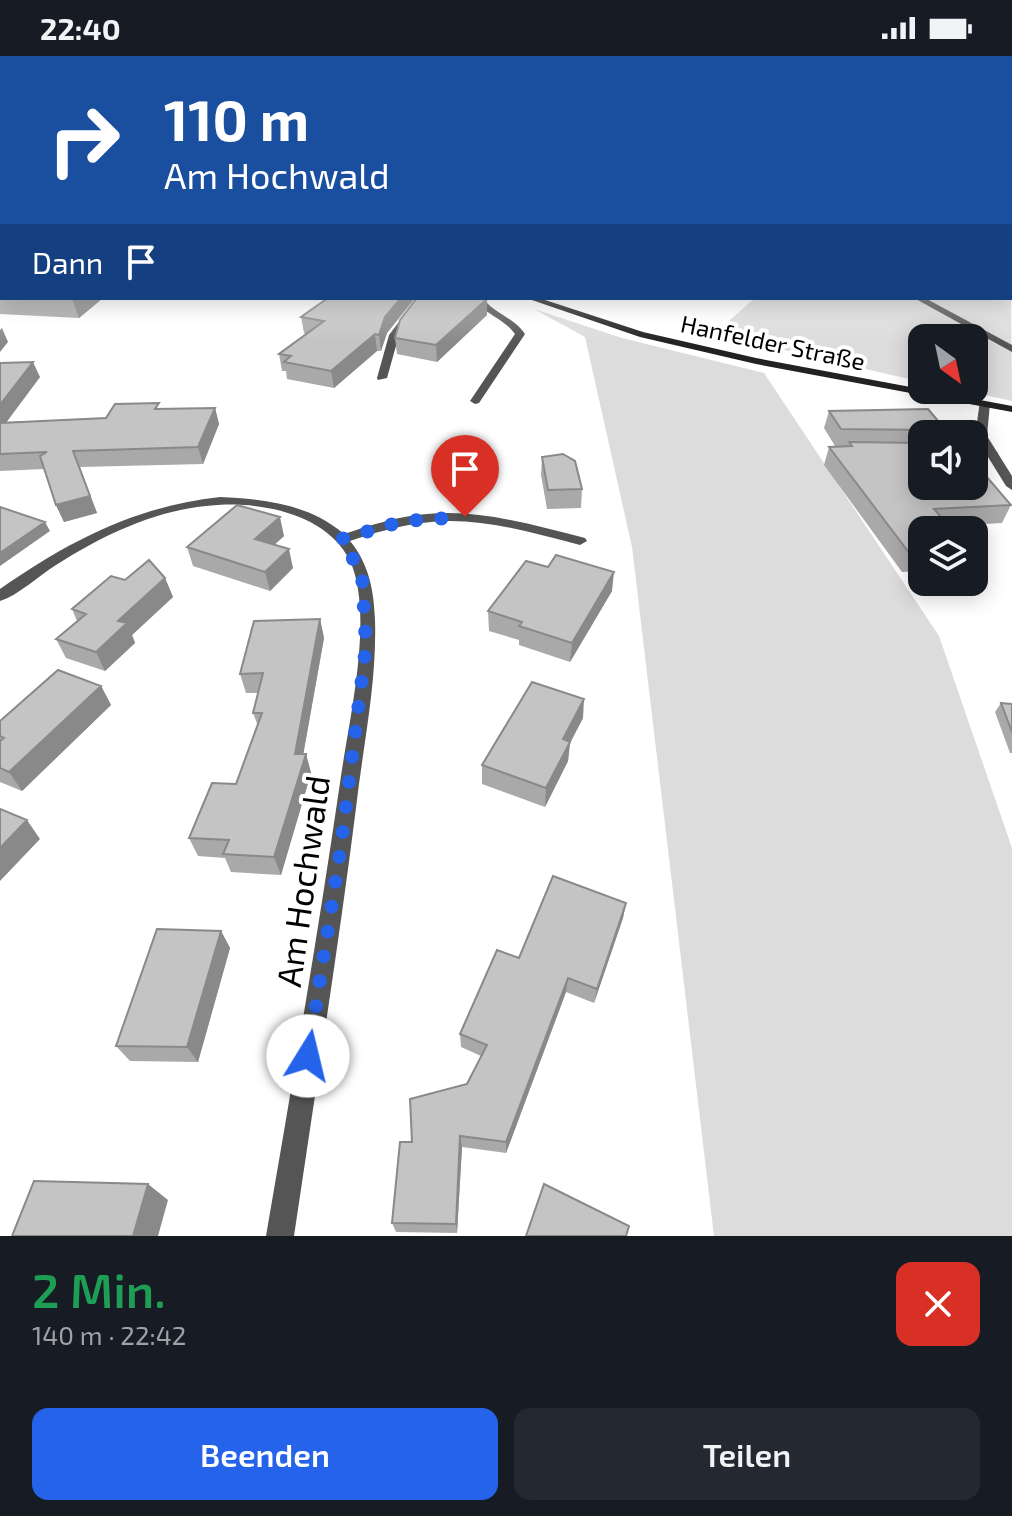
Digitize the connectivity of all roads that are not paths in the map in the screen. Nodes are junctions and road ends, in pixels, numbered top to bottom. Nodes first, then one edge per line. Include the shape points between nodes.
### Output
1 (420, 300) edge
2 (480, 300) edge
3 (536, 300) edge
4 (922, 300) edge
5 (1012, 349) edge
6 (382, 378) dead end
7 (908, 389) edge
8 (475, 401) dead end
9 (984, 404) edge
10 (988, 404) edge
11 (1012, 409) edge
12 (988, 453) edge
13 (992, 453) junction
14 (1012, 486) edge
15 (341, 539) junction
16 (580, 541) dead end
17 (0, 596) edge
18 (280, 1236) edge

1 - 6 street via 394,335
2 - 8 street via 485,308 514,321 520,334
3 - 7 street, Hanfelder Straße via 640,334
4 - 5 street
9 - 13 street via 981,436
10 - 11 street, Hanfelder Straße
12 - 13 street
13 - 14 street
15 - 16 street via 404,521 465,517
15 - 17 street, Am Hochwald via 318,519 281,506 206,500 158,510 97,533
15 - 18 street, Am Hochwald via 362,574 366,646 341,846

